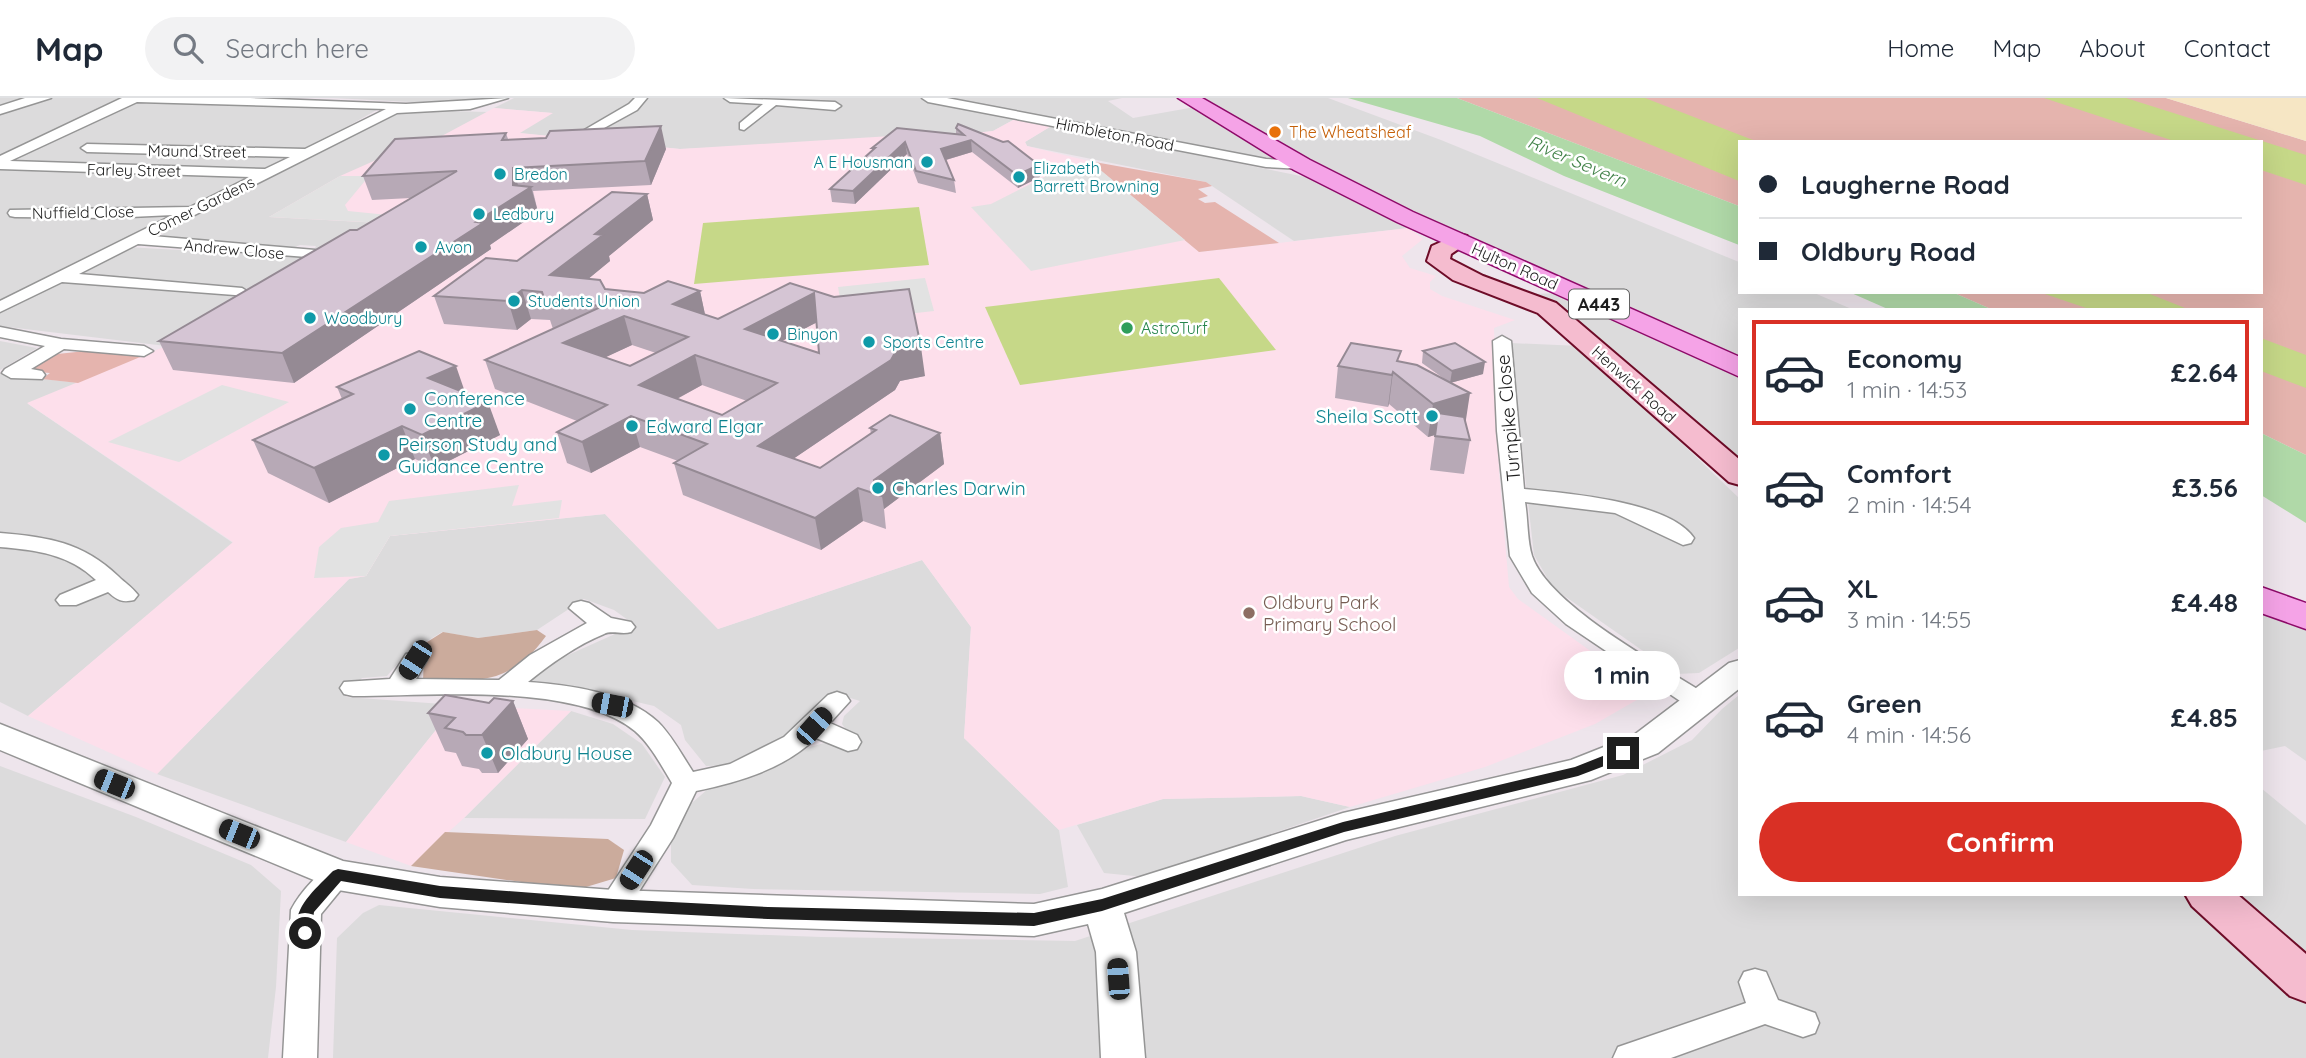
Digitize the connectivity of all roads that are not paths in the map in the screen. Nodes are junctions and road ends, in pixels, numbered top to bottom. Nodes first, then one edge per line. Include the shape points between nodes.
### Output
1 (43, 98) edge
2 (128, 98) edge
3 (136, 98) edge
4 (502, 98) edge
5 (641, 98) edge
6 (730, 98) edge
7 (928, 98) edge
8 (965, 98) edge
9 (1188, 98) edge
10 (228, 99) edge
11 (321, 100) edge
12 (945, 101) junction
13 (774, 102) junction
14 (835, 106) dead end
15 (404, 107) junction
16 (0, 110) edge
17 (744, 126) dead end
18 (580, 136) edge
19 (87, 148) dead end
20 (306, 153) junction
21 (0, 163) edge
22 (1302, 165) junction
23 (268, 173) junction
24 (193, 210) junction
25 (14, 213) dead end
26 (133, 239) junction
27 (1459, 241) junction
28 (304, 252) dead end
29 (60, 277) junction
30 (242, 293) edge
31 (0, 307) edge
32 (0, 332) edge
33 (1502, 341) dead end
34 (61, 344) junction
35 (144, 351) dead end
36 (1738, 367) edge
37 (36, 375) dead end
38 (1738, 474) edge
39 (1516, 495) junction
40 (1683, 538) dead end
41 (0, 540) edge
42 (68, 600) dead end
43 (2263, 600) edge
44 (581, 608) dead end
45 (2306, 617) edge
46 (415, 660) dead end
47 (1738, 672) edge
48 (353, 688) dead end
49 (397, 689) junction
50 (504, 690) junction
51 (837, 701) dead end
52 (1698, 701) junction
53 (814, 726) junction
54 (0, 736) edge
55 (848, 742) dead end
56 (686, 783) junction
57 (338, 875) junction
58 (2209, 896) edge
59 (613, 905) junction
60 (1102, 905) junction
61 (2306, 982) edge
62 (1803, 1023) dead end
63 (300, 1058) edge
64 (1123, 1058) edge
65 (1630, 1058) edge

1 - 16 street
2 - 3 street
3 - 10 street
3 - 21 street
4 - 15 street via 453,107
5 - 18 street
6 - 13 street
7 - 12 street, Himbleton Road
8 - 12 street
9 - 22 main road, A443
10 - 11 street
11 - 15 street
12 - 22 street, Himbleton Road via 1266,163
13 - 14 street
13 - 17 street
15 - 20 street, Comer Gardens
19 - 20 street, Maund Street
20 - 23 street, Comer Gardens
21 - 23 street, Farley Street
22 - 27 main road, Hylton Road / A443
23 - 24 street, Comer Gardens
24 - 25 street, Nuffield Close
24 - 26 street, Comer Gardens
26 - 28 street, Andrew Close
26 - 29 street, Comer Gardens
27 - 36 main road, Hylton Road / A443
27 - 38 main road, Henwick Road via 1440,251 1438,261 1461,276 1547,308
29 - 30 street
29 - 31 street, Comer Gardens
32 - 34 street
33 - 39 street, Turnpike Close
34 - 35 street
34 - 37 street via 11,373
39 - 40 street, Turnpike Close via 1606,503 1664,514
39 - 52 street, Turnpike Close via 1521,556 1540,588 1574,619
41 - 42 street via 27,542 86,559 118,589
43 - 45 main road
44 - 50 street via 613,626 552,652 523,670
46 - 49 street
47 - 52 street
48 - 49 street
49 - 50 street
50 - 56 street via 612,705 643,723
51 - 53 street
52 - 60 street via 1646,744 1578,771 1343,827
53 - 55 street
53 - 56 street via 793,744 736,773
54 - 57 street
56 - 59 street via 663,830
57 - 59 street via 440,892
57 - 63 street via 306,910
58 - 61 main road
59 - 60 street via 1034,920
60 - 64 street via 1116,952
62 - 65 street via 1760,996

